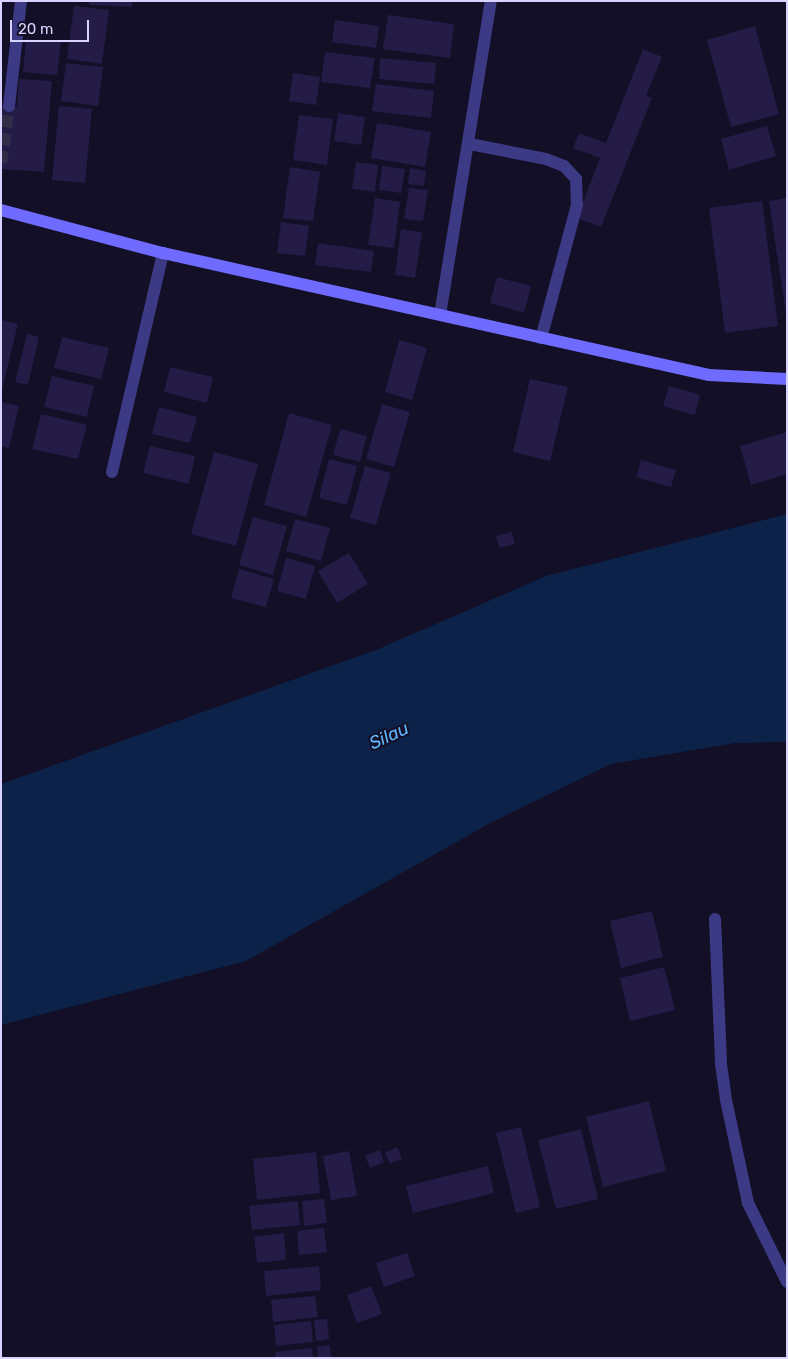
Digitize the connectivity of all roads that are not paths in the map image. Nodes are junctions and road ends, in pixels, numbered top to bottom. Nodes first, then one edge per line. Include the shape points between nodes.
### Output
1 (21, 1) edge
2 (491, 1) edge
3 (9, 106) tunnel mouth
4 (470, 144) junction
5 (1, 210) edge
6 (163, 253) junction
7 (440, 315) junction
8 (541, 338) junction
9 (787, 379) edge
10 (112, 472) dead end
11 (715, 919) dead end
12 (787, 1282) edge

1 - 3 street
2 - 4 street
4 - 7 street
4 - 8 street via 546,159 564,166 576,179 577,205
5 - 6 main road
6 - 7 main road
6 - 10 street
7 - 8 main road
8 - 9 main road via 709,375
11 - 12 street via 721,1064 726,1100 748,1202

